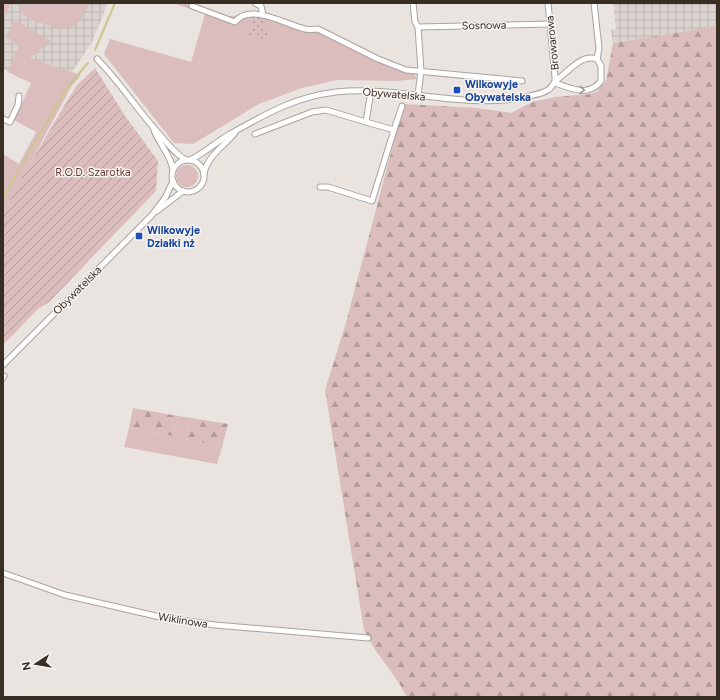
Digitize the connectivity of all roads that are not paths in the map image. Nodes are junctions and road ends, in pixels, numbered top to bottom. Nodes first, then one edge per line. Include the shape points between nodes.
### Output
1 (255, 3) edge
2 (413, 3) edge
3 (548, 3) edge
4 (594, 3) edge
5 (192, 6) dead end
6 (263, 15) junction
7 (550, 24) junction
8 (418, 27) junction
9 (97, 58) dead end
10 (596, 59) junction
11 (421, 71) junction
12 (522, 81) dead end
13 (555, 82) junction
14 (371, 91) junction
15 (418, 95) junction
16 (19, 96) dead end
17 (402, 106) dead end
18 (3, 119) edge
19 (366, 122) junction
20 (153, 129) junction
21 (394, 130) junction
22 (237, 131) junction
23 (255, 134) dead end
24 (188, 160) junction
25 (173, 170) junction
26 (204, 174) junction
27 (173, 181) junction
28 (320, 187) dead end
29 (183, 191) junction
30 (152, 215) junction
31 (3, 365) edge
32 (3, 573) edge
33 (368, 638) dead end

1 - 6 street via 261,6
2 - 8 street
3 - 7 street, Browarowa
4 - 10 street via 599,48
5 - 6 street via 235,22 244,15
6 - 11 street via 307,29 318,29 378,59 406,70
7 - 8 street, Sosnowa
7 - 13 street, Browarowa
8 - 11 street
9 - 20 street
10 - 13 street, Obywatelska via 589,58 579,62
13 -> 10 street via 580,91 593,88 602,79 601,66
11 - 12 street
11 - 15 street
13 - 15 street, Obywatelska via 551,88 540,93 499,100 476,101
14 - 15 street, Obywatelska
14 - 19 street
14 - 22 street, Obywatelska via 335,92 301,100 266,113
16 - 18 street via 10,122
17 - 21 street
19 - 21 street
19 - 23 street via 326,110 312,112
20 - 24 street via 174,152
20 - 25 street via 169,156
21 - 28 street via 372,201 328,187
22 - 24 street, Obywatelska
22 - 26 street, Obywatelska via 210,159
24 - 25 street via 180,162
24 - 26 street via 199,165
25 - 27 street
26 - 29 street via 198,188 194,191
27 - 29 street
27 - 30 street, Obywatelska via 165,198
29 - 30 street, Obywatelska
30 - 31 street, Obywatelska
32 - 33 street, Wiklinowa via 65,595 160,617 215,625

